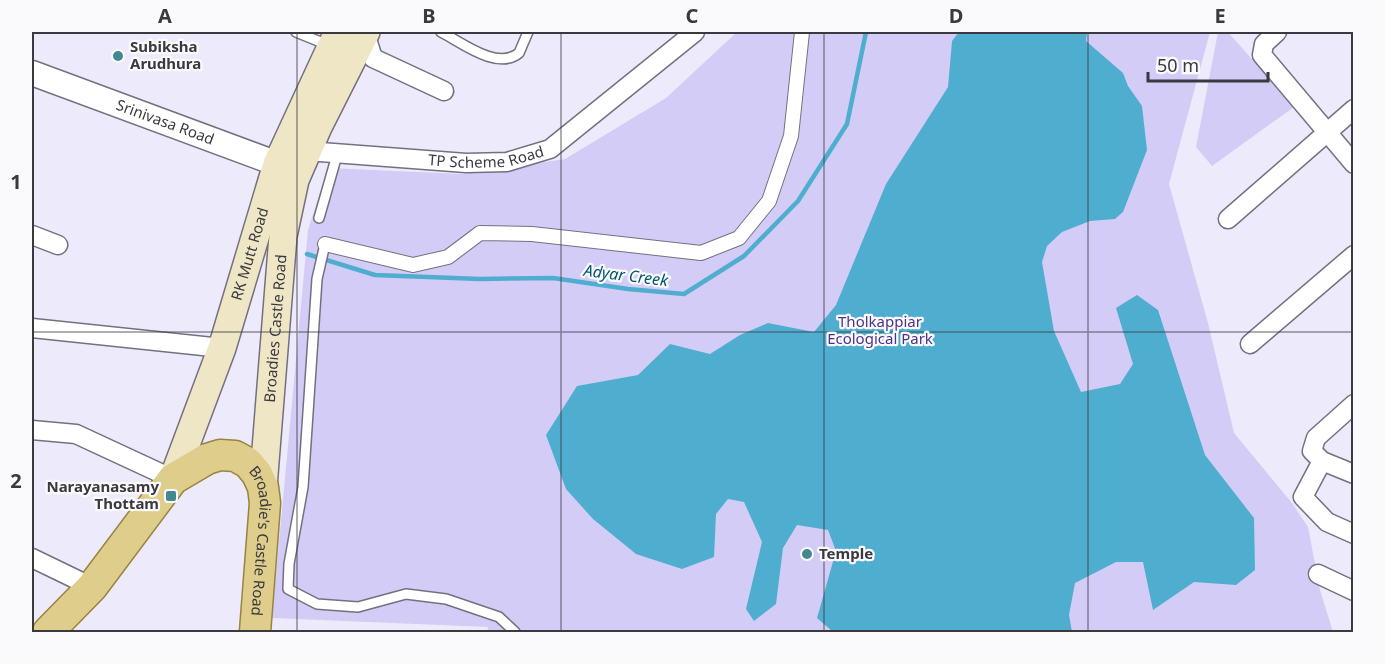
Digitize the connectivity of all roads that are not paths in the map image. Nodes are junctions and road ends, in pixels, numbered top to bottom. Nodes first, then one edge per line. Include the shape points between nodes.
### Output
1 (296, 32) edge
2 (366, 32) edge
3 (441, 32) edge
4 (528, 32) edge
5 (695, 32) edge
6 (802, 32) edge
7 (1277, 32) edge
8 (334, 38) edge
9 (32, 73) edge
10 (444, 91) dead end
11 (1353, 109) edge
12 (1326, 133) junction
13 (337, 155) junction
14 (294, 163) junction
15 (1353, 164) edge
16 (319, 218) dead end
17 (1228, 219) dead end
18 (32, 235) edge
19 (58, 245) dead end
20 (325, 247) joint
21 (1353, 255) edge
22 (32, 328) edge
23 (1250, 344) dead end
24 (222, 348) junction
25 (1353, 404) edge
26 (32, 430) edge
27 (1322, 461) junction
28 (1353, 474) edge
29 (173, 478) junction
30 (263, 487) junction
31 (1353, 534) edge
32 (32, 558) edge
33 (1318, 574) dead end
34 (92, 587) junction
35 (1353, 591) edge
36 (48, 633) edge
37 (255, 633) edge
38 (515, 633) edge

1 - 8 lane
2 - 10 street via 373,58
2 - 14 main road, RK Mutt Road
3 - 4 lane via 503,60 519,53
5 - 13 street, TP Scheme Road via 550,149 507,162
6 - 20 street via 791,136 769,201 740,238 701,253 532,234 480,233 448,257 412,265
7 - 12 street via 1262,51
8 - 14 main road, RK Mutt Road
9 - 14 street, Srinivasa Road
11 - 12 street
12 - 15 street
12 - 17 street
13 - 14 street, TP Scheme Road
13 - 16 lane
14 - 24 main road, RK Mutt Road
14 - 30 main road, Broadies Castle Road via 283,236
18 - 19 street
20 - 38 lane via 319,269 303,487 288,590 317,604 358,608 406,594 446,599 499,617
21 - 23 street
22 - 24 street
24 - 29 main road, RK Mutt Road
25 - 27 street via 1316,438 1312,451
26 - 29 street via 76,434
27 - 28 street
27 - 31 street via 1303,497 1327,522
29 - 30 main road, Broadie's Castle Road via 207,459 235,456 249,463
29 - 34 main road
30 - 37 main road, Broadie's Castle Road
32 - 34 street
33 - 35 street
34 - 36 main road

